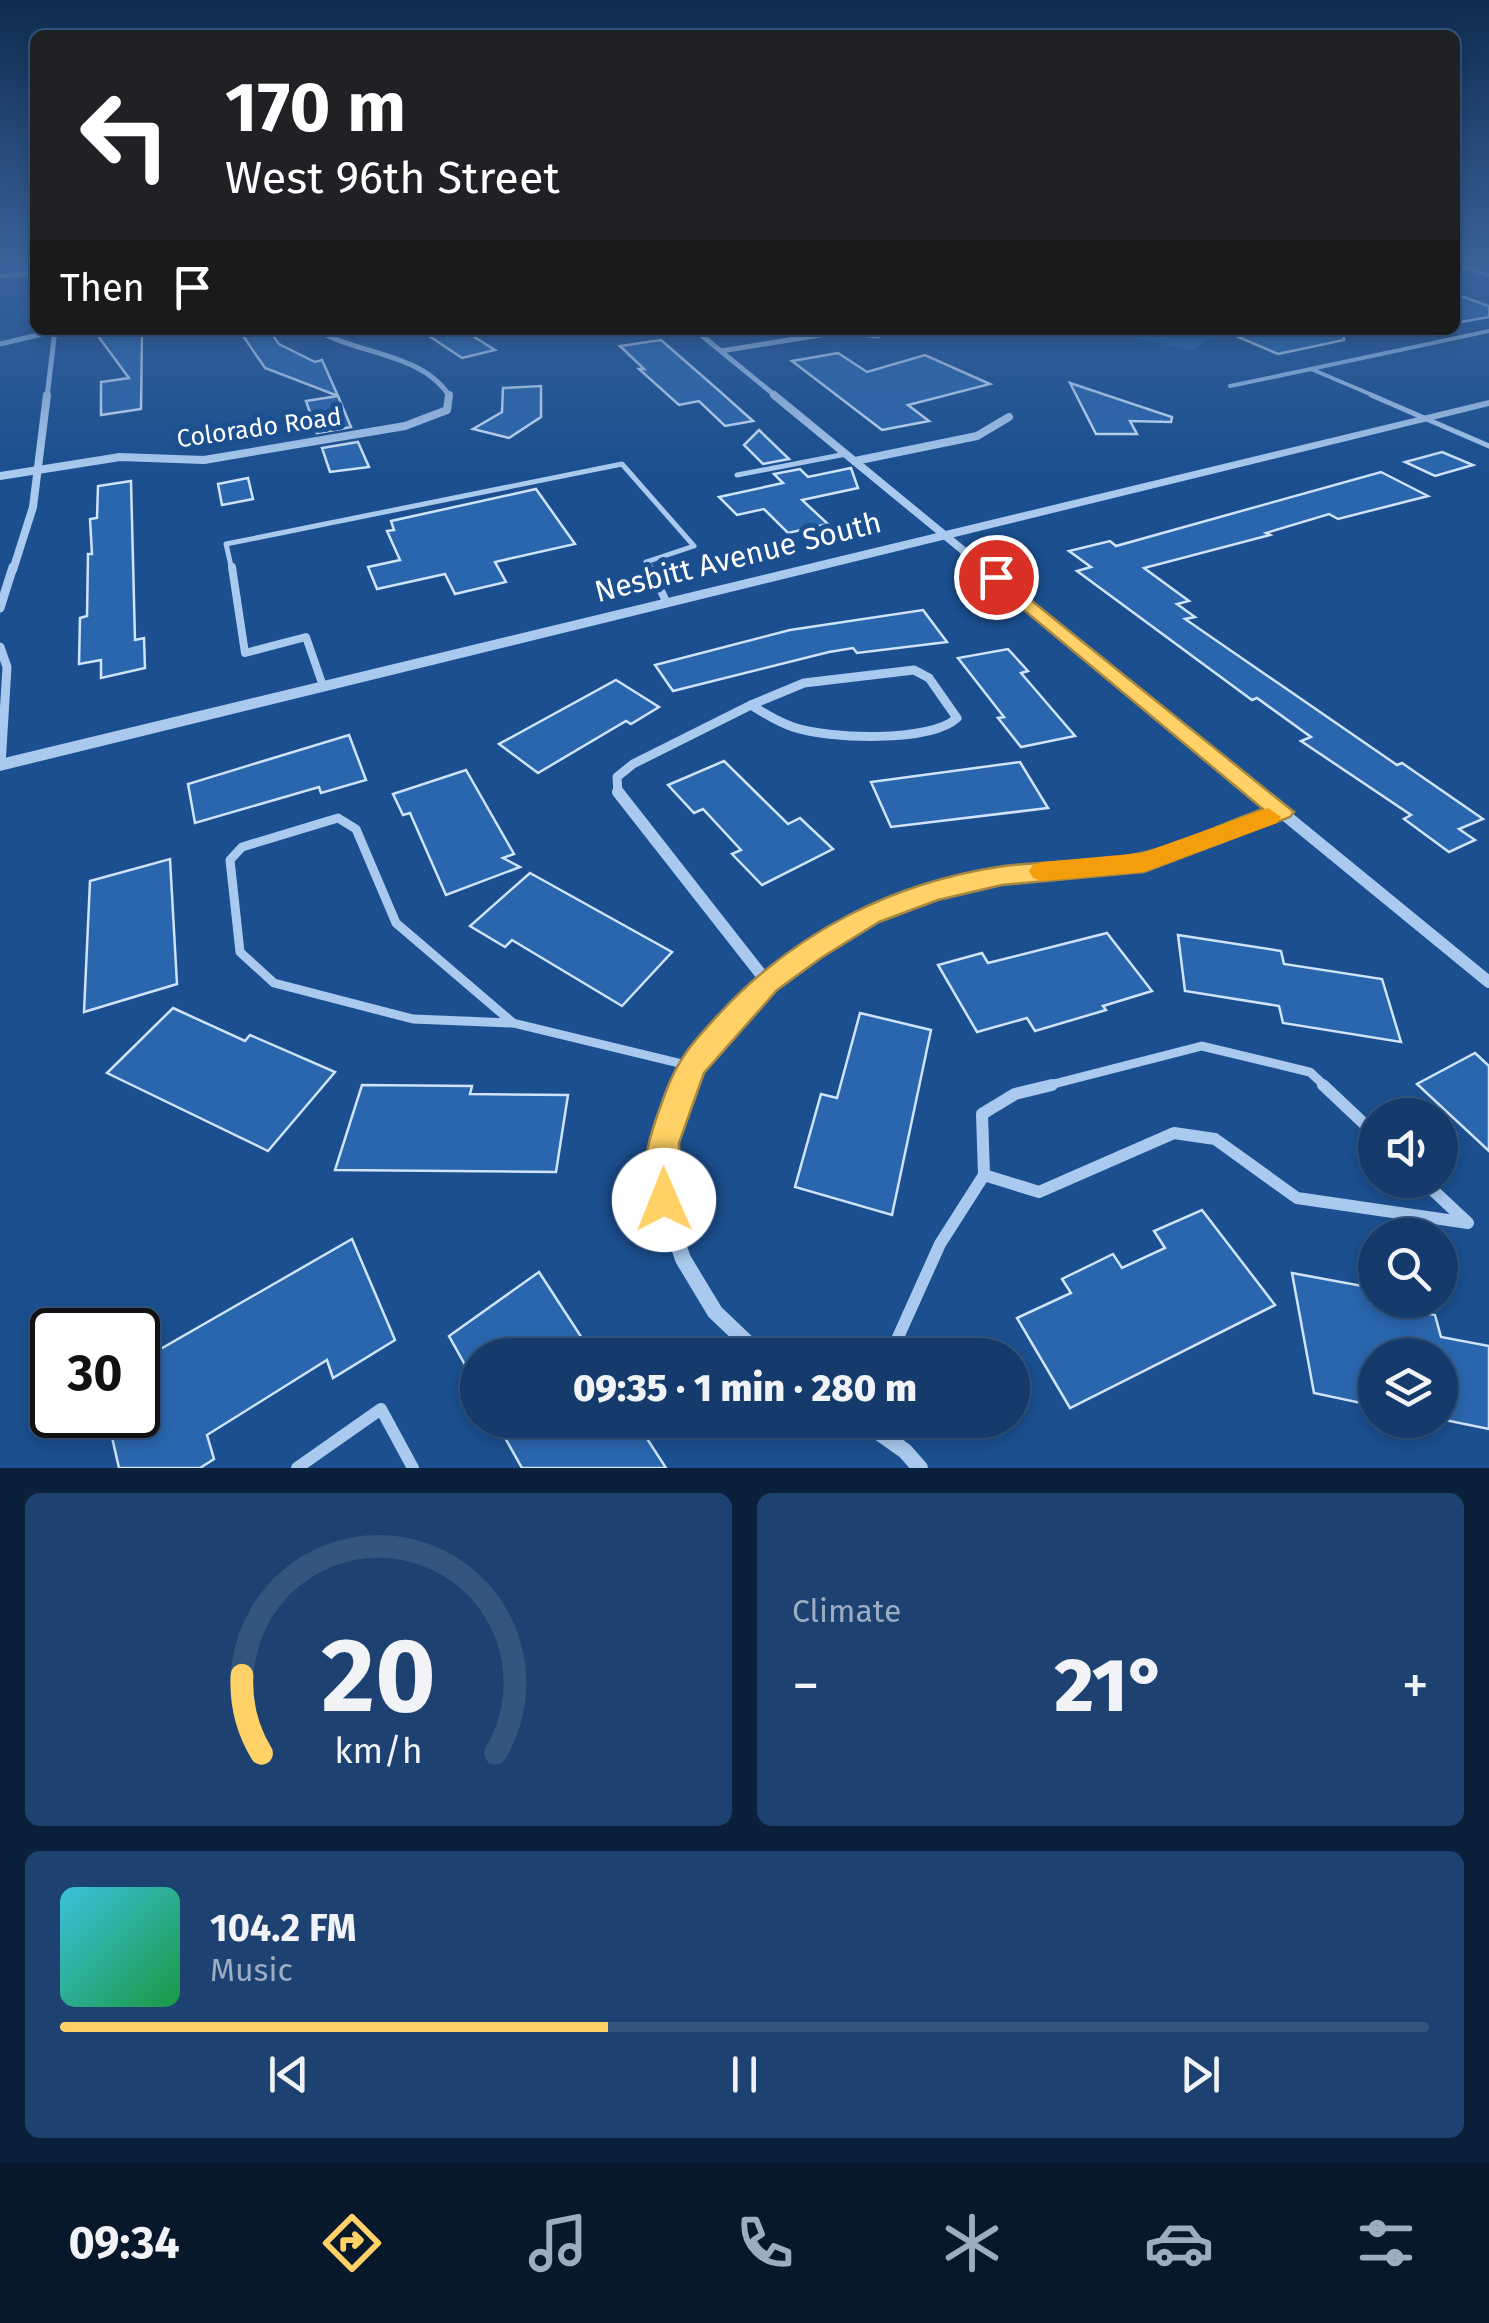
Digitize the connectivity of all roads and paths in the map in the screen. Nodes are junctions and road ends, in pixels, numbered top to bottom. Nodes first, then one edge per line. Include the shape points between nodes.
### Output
1 (1482, 333) edge
2 (36, 335) edge
3 (55, 335) edge
4 (324, 335) edge
5 (702, 335) edge
6 (821, 335) edge
7 (868, 335) edge
8 (878, 336) dead end
9 (0, 344) edge
10 (721, 351) junction
11 (1311, 369) junction
12 (1230, 386) dead end
13 (1489, 403) edge
14 (1009, 416) dead end
15 (1425, 418) junction
16 (1489, 446) edge
17 (851, 458) junction
18 (38, 470) junction
19 (737, 475) dead end
20 (0, 476) edge
21 (944, 535) junction
22 (667, 602) junction
23 (0, 608) edge
24 (0, 648) edge
25 (323, 686) junction
26 (751, 705) junction
27 (0, 767) edge
28 (1282, 812) junction
29 (767, 982) junction
30 (1489, 982) edge
31 (513, 1023) junction
32 (691, 1066) junction
33 (1358, 1118) edge
34 (984, 1175) junction
35 (1441, 1198) edge
36 (742, 1338) edge
37 (898, 1338) edge
38 (887, 1438) edge
39 (297, 1468) edge
40 (413, 1468) edge
41 (920, 1468) edge

1 - 11 lane
2 - 9 street
3 - 18 street
4 - 18 street, Colorado Road via 418,367 444,386 447,410 405,426 204,460 120,457
5 - 10 street
6 - 10 street
7 - 8 street
10 - 17 street
11 - 12 lane
11 - 15 lane
13 - 15 street, Nesbitt Avenue South
14 - 17 street via 978,436
15 - 16 lane
15 - 21 street, Nesbitt Avenue South
17 - 19 lane
17 - 21 street
18 - 20 street, Colorado Road
18 - 23 street via 33,507
21 - 22 street, Nesbitt Avenue South
21 - 28 street
22 - 25 street, Nesbitt Avenue South
22 - 25 lane via 646,562 694,546 622,464 226,544 246,653 306,637
24 - 27 street via 8,667
25 - 27 street, Nesbitt Avenue South
26 - 26 street via 804,683 914,670 929,678 957,718 946,728 849,739 774,723
26 - 29 street via 617,777 618,794
28 - 29 street via 1144,862 1002,876 934,891 869,914
28 - 30 street
29 - 32 street
31 - 31 lane via 396,923 356,829 338,818 242,847 230,860 240,952 274,983 413,1018
31 - 32 lane
32 - 36 street via 662,1143 664,1200 683,1259 715,1312
33 - 34 lane via 1310,1072 1202,1046 1015,1094 982,1114
34 - 35 lane via 1040,1192 1174,1134 1215,1139 1297,1198 1468,1224
34 - 37 lane via 940,1244
38 - 41 street
39 - 40 lane via 381,1409

